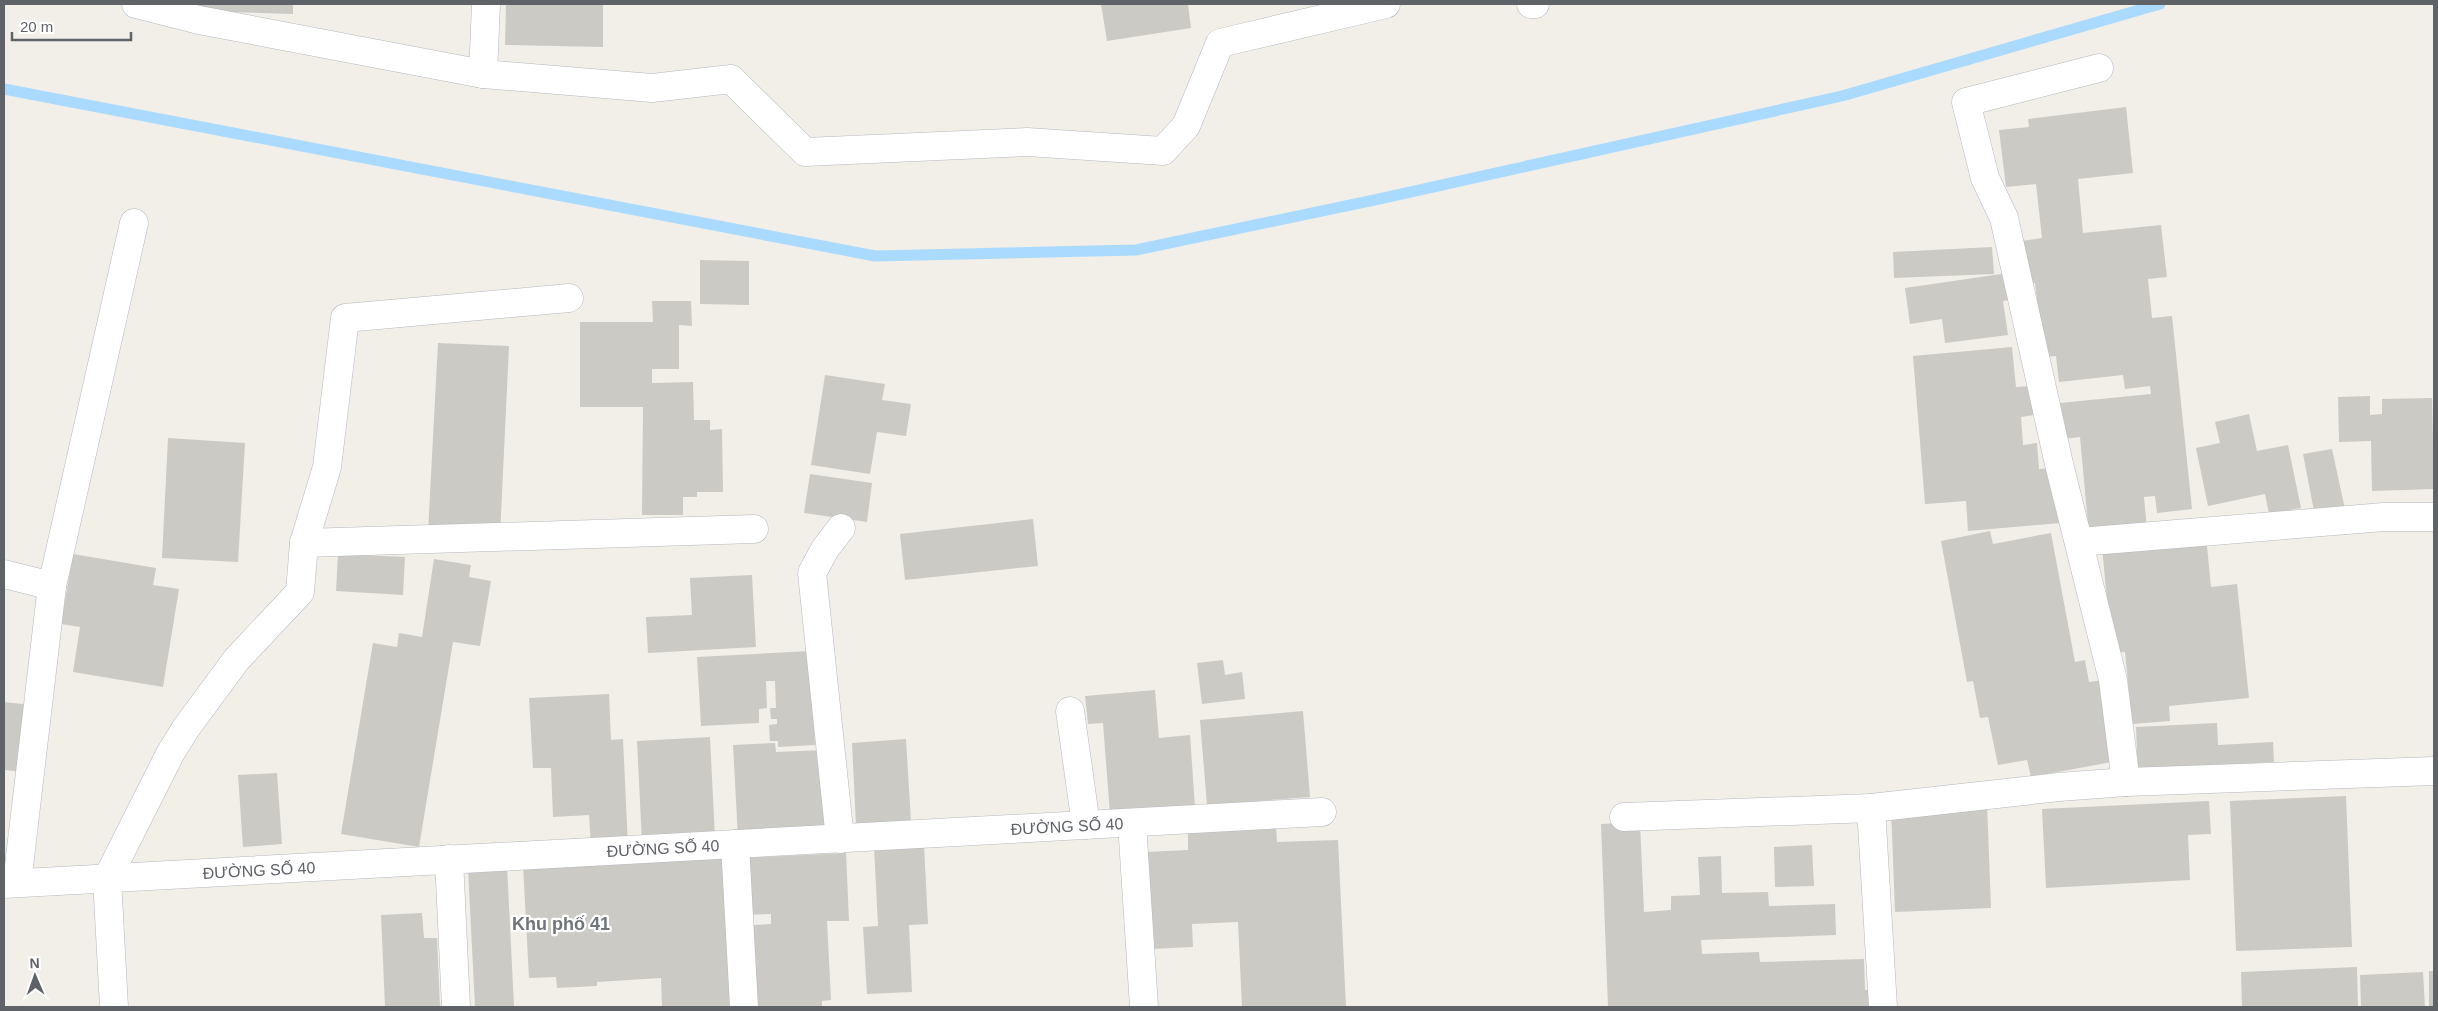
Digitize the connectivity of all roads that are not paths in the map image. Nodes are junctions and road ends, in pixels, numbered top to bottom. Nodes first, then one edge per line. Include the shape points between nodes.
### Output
1 (141, 4) edge
2 (486, 4) edge
3 (1386, 4) edge
4 (1531, 4) edge
5 (1535, 4) edge
6 (2099, 68) dead end
7 (484, 74) junction
8 (134, 223) dead end
9 (569, 298) dead end
10 (2434, 517) edge
11 (841, 528) dead end
12 (754, 529) dead end
13 (2079, 542) junction
14 (304, 543) junction
15 (4, 574) edge
16 (52, 586) junction
17 (1070, 712) dead end
18 (2434, 770) edge
19 (2126, 782) junction
20 (1871, 808) junction
21 (1322, 812) dead end
22 (1624, 817) dead end
23 (1132, 822) junction
24 (1086, 825) junction
25 (840, 839) junction
26 (735, 844) junction
27 (449, 860) junction
28 (107, 879) junction
29 (10, 883) edge
30 (114, 1007) edge
31 (456, 1007) edge
32 (744, 1007) edge
33 (1144, 1007) edge
34 (1883, 1007) edge

1 - 7 street via 199,20
2 - 7 street
3 - 7 street via 1220,43 1186,126 1163,151 1027,142 805,152 731,79 652,88
4 - 5 street
6 - 13 street via 1966,102 1984,178 2004,218
8 - 16 street
9 - 14 street via 344,318 327,466
10 - 13 street via 2384,517
11 - 25 street via 812,573
12 - 14 street
13 - 19 street via 2113,680
14 - 28 street via 300,592 237,659 186,728
15 - 16 street
16 - 29 street
17 - 24 street
18 - 19 street
19 - 20 street
20 - 22 street
20 - 34 street
21 - 23 street, ĐƯỜNG SỐ 40
23 - 24 street, ĐƯỜNG SỐ 40
23 - 33 street
24 - 25 street, ĐƯỜNG SỐ 40
25 - 26 street, ĐƯỜNG SỐ 40
26 - 27 street, ĐƯỜNG SỐ 40
26 - 32 street
27 - 28 street, ĐƯỜNG SỐ 40
27 - 31 street
28 - 29 street, ĐƯỜNG SỐ 40
28 - 30 street

